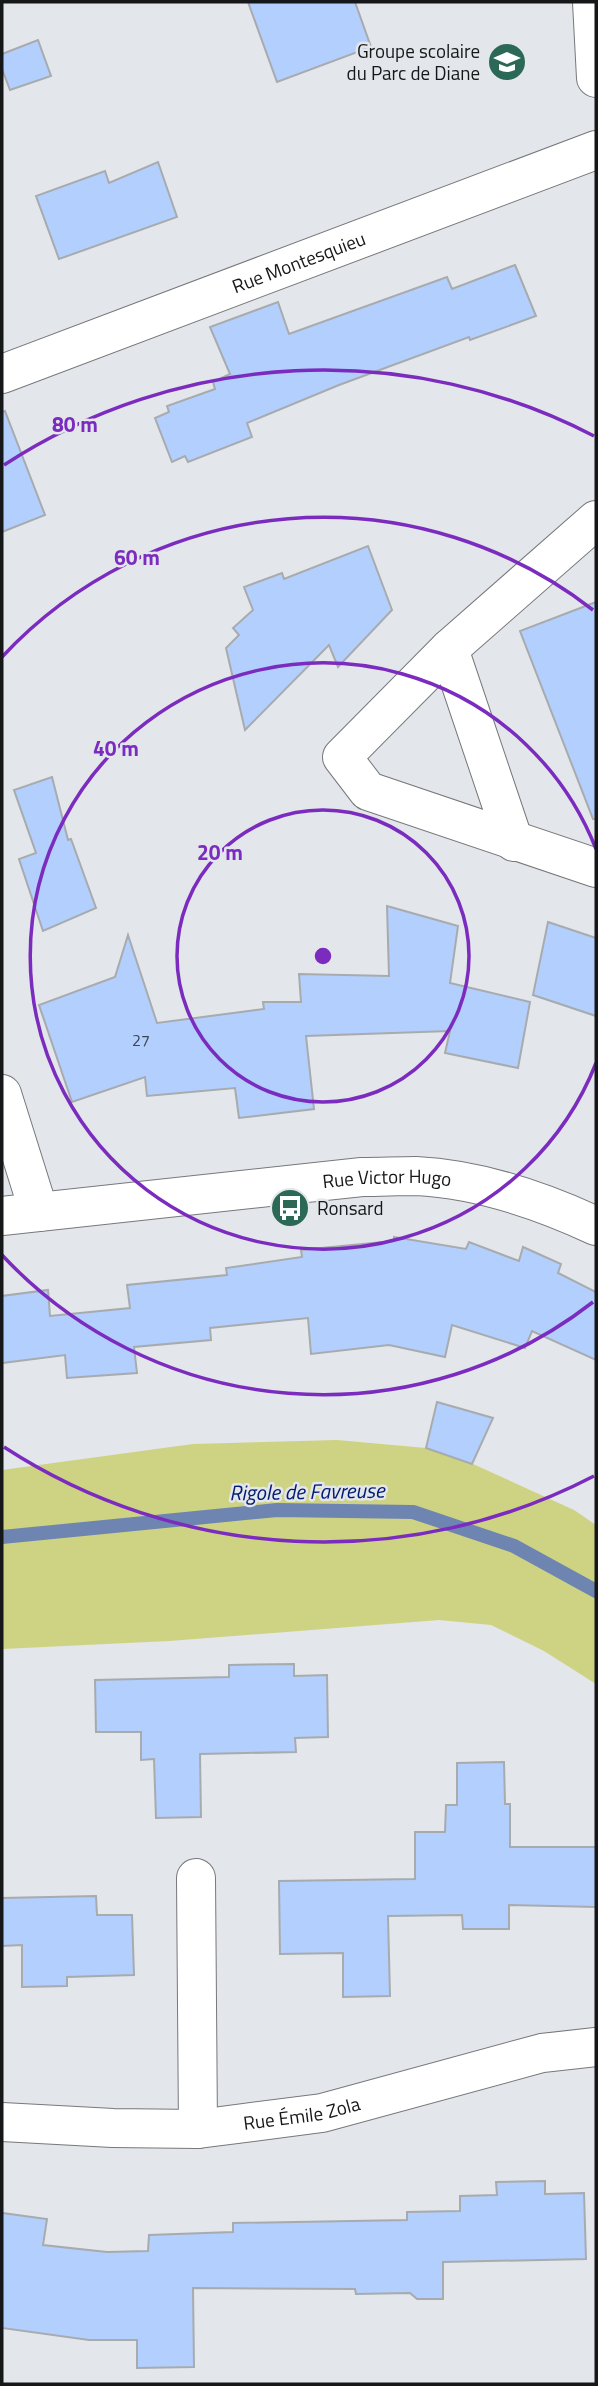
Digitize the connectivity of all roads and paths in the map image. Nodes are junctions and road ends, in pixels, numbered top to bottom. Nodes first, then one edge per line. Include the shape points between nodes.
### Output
1 (592, 2) edge
2 (596, 78) edge
3 (596, 150) edge
4 (2, 374) edge
5 (596, 520) edge
6 (449, 649) junction
7 (514, 842) junction
8 (596, 868) edge
9 (2, 1094) edge
10 (39, 1212) junction
11 (2, 1216) edge
12 (596, 1226) edge
13 (196, 1878) dead end
14 (596, 2047) edge
15 (2, 2122) edge
16 (198, 2129) junction

1 - 2 street
3 - 4 street, Rue Montesquieu
5 - 6 street
6 - 7 street
6 - 7 street via 342,757 368,791
7 - 8 street
9 - 10 street
10 - 11 street, Rue Victor Hugo
10 - 12 street, Rue Victor Hugo via 362,1177 417,1176 534,1200
13 - 16 street
14 - 16 street, Rue Émile Zola via 542,2053 322,2113
15 - 16 street, Rue Émile Zola

